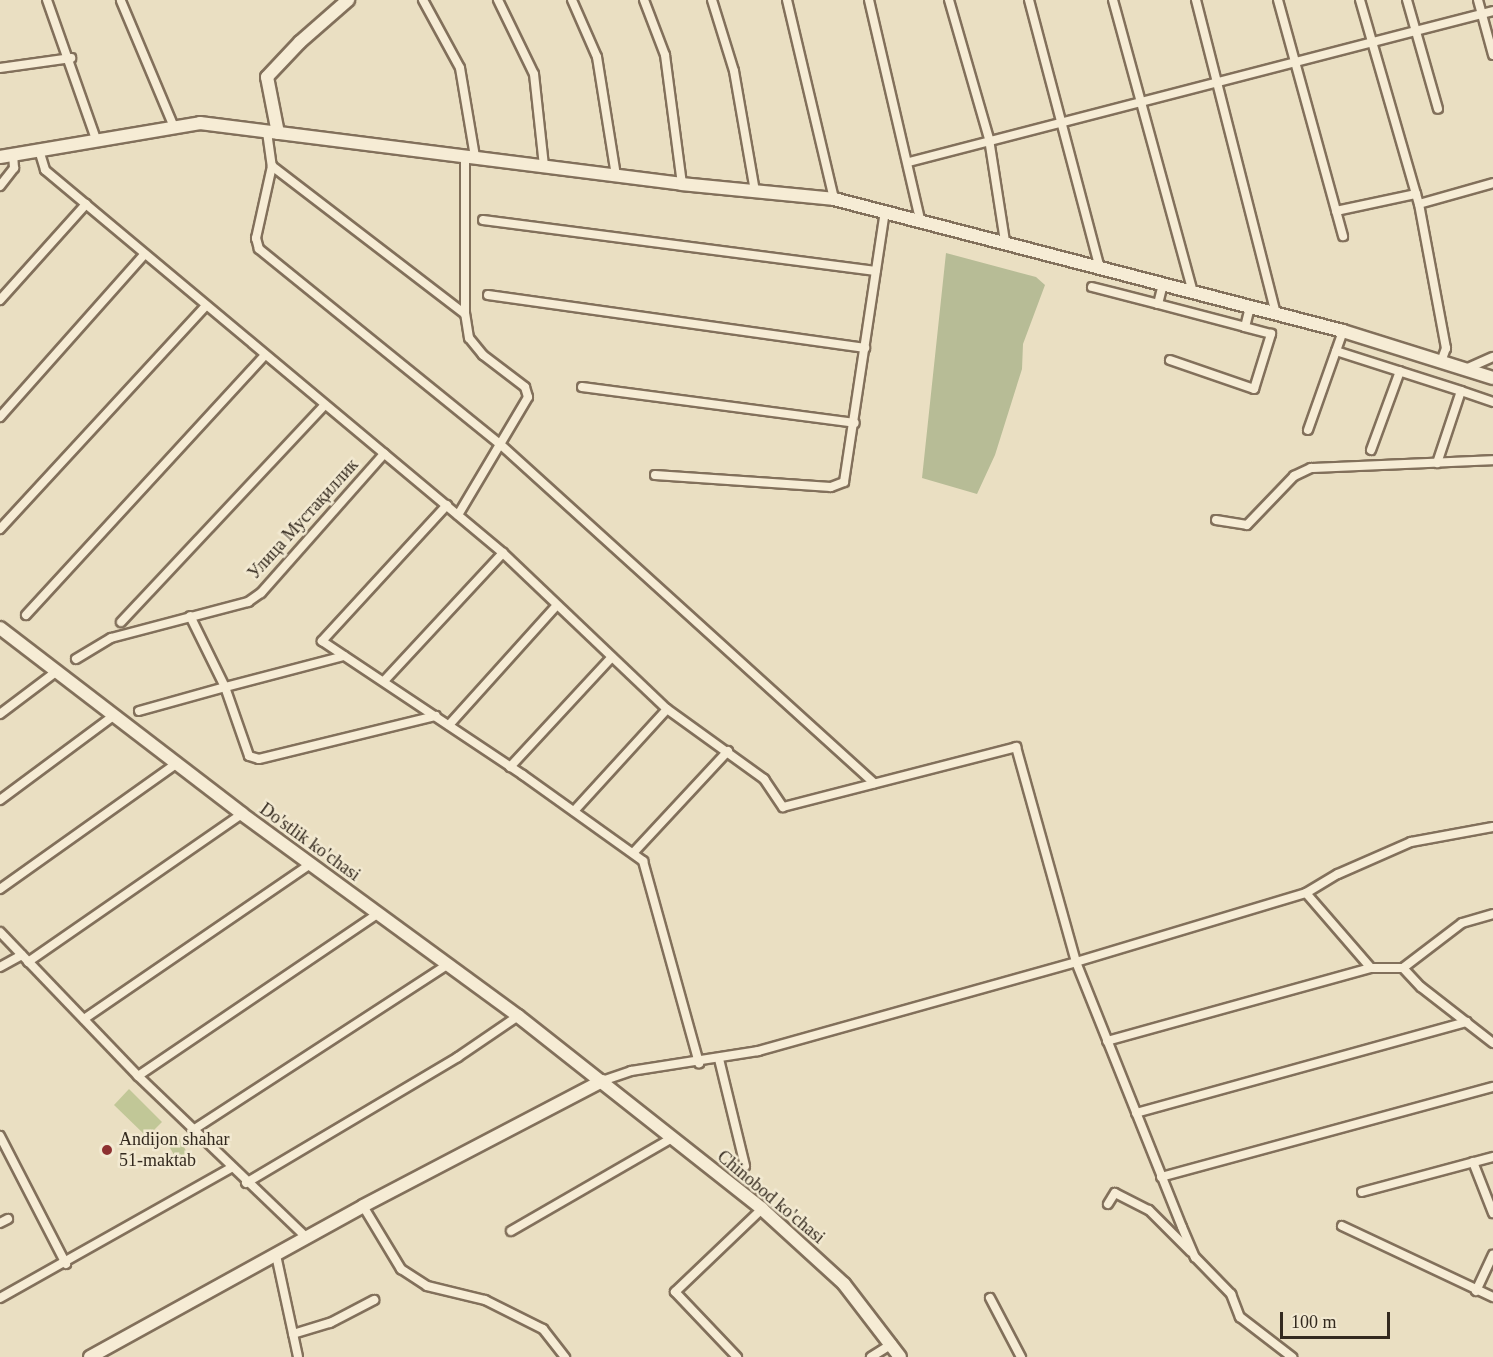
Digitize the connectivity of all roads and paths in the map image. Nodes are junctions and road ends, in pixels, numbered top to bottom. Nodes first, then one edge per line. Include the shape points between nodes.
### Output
1 (47, 0) edge
2 (348, 0) edge
3 (423, 0) edge
4 (498, 0) edge
5 (572, 0) edge
6 (644, 0) edge
7 (712, 0) edge
8 (787, 0) edge
9 (869, 0) edge
10 (949, 0) edge
11 (1029, 0) edge
12 (1113, 0) edge
13 (1196, 0) edge
14 (1278, 0) edge
15 (1360, 0) edge
16 (1407, 0) edge
17 (1478, 0) edge
18 (121, 1) edge
19 (1493, 11) edge
20 (1481, 14) junction
21 (1415, 29) junction
22 (1371, 42) junction
23 (1493, 55) edge
24 (71, 58) junction
25 (1295, 63) junction
26 (0, 68) edge
27 (1220, 83) junction
28 (1141, 102) junction
29 (1438, 110) dead end
30 (1063, 122) junction
31 (173, 125) junction
32 (272, 132) junction
33 (96, 139) junction
34 (989, 139) junction
35 (39, 150) junction
36 (13, 155) junction
37 (0, 157) edge
38 (470, 157) junction
39 (909, 162) junction
40 (272, 166) junction
41 (544, 166) junction
42 (616, 176) junction
43 (1493, 183) edge
44 (682, 184) junction
45 (0, 186) edge
46 (755, 191) junction
47 (1416, 194) junction
48 (834, 199) junction
49 (86, 204) junction
50 (1419, 204) junction
51 (885, 211) junction
52 (1336, 211) junction
53 (483, 220) dead end
54 (920, 220) junction
55 (1343, 236) dead end
56 (1005, 241) junction
57 (144, 255) junction
58 (1100, 268) junction
59 (876, 271) junction
60 (1163, 284) junction
61 (1092, 287) dead end
62 (1193, 292) junction
63 (488, 295) dead end
64 (0, 300) edge
65 (1158, 304) junction
66 (206, 306) junction
67 (1250, 307) junction
68 (465, 314) junction
69 (1276, 314) junction
70 (1245, 327) junction
71 (1343, 331) junction
72 (865, 348) junction
73 (1336, 351) junction
74 (264, 356) junction
75 (1493, 357) edge
76 (1442, 359) junction
77 (1170, 360) dead end
78 (1468, 368) junction
79 (1400, 370) junction
80 (1493, 378) edge
81 (582, 387) dead end
82 (1461, 391) junction
83 (1493, 402) edge
84 (324, 406) junction
85 (0, 417) edge
86 (855, 423) junction
87 (1308, 430) dead end
88 (500, 444) junction
89 (1371, 450) dead end
90 (384, 454) junction
91 (1493, 460) edge
92 (1437, 463) junction
93 (655, 475) dead end
94 (447, 505) junction
95 (458, 515) junction
96 (1216, 520) dead end
97 (0, 530) edge
98 (503, 553) junction
99 (557, 605) junction
100 (26, 615) dead end
101 (190, 616) junction
102 (121, 622) dead end
103 (0, 628) edge
104 (344, 656) junction
105 (611, 658) junction
106 (76, 659) dead end
107 (57, 671) junction
108 (384, 681) junction
109 (225, 687) junction
110 (667, 709) junction
111 (139, 711) dead end
112 (0, 714) edge
113 (113, 716) junction
114 (436, 716) junction
115 (449, 725) junction
116 (728, 751) junction
117 (176, 764) junction
118 (510, 767) junction
119 (874, 783) junction
120 (0, 800) edge
121 (574, 811) junction
122 (242, 814) junction
123 (1493, 827) edge
124 (634, 852) junction
125 (310, 864) junction
126 (0, 889) edge
127 (1306, 893) junction
128 (377, 914) junction
129 (1493, 914) edge
130 (0, 932) edge
131 (25, 959) junction
132 (1076, 962) junction
133 (447, 965) junction
134 (0, 967) edge
135 (1371, 968) junction
136 (1403, 968) junction
137 (518, 1016) junction
138 (84, 1020) junction
139 (1467, 1022) junction
140 (1107, 1041) junction
141 (1493, 1043) edge
142 (719, 1059) junction
143 (699, 1063) junction
144 (138, 1076) junction
145 (602, 1081) junction
146 (1493, 1087) edge
147 (1136, 1113) junction
148 (193, 1130) junction
149 (672, 1138) junction
150 (1, 1141) edge
151 (1493, 1156) edge
152 (1473, 1162) junction
153 (744, 1167) dead end
154 (231, 1168) junction
155 (1161, 1177) junction
156 (246, 1183) junction
157 (1362, 1192) dead end
158 (1108, 1204) dead end
159 (363, 1206) junction
160 (762, 1209) junction
161 (1493, 1213) edge
162 (1342, 1226) dead end
163 (511, 1231) dead end
164 (307, 1238) junction
165 (276, 1255) junction
166 (1493, 1255) edge
167 (1195, 1257) junction
168 (66, 1264) junction
169 (1476, 1291) junction
170 (1493, 1297) edge
171 (0, 1298) edge
172 (990, 1298) dead end
173 (374, 1300) dead end
174 (293, 1334) junction
175 (892, 1344) junction
176 (90, 1357) edge
177 (298, 1357) edge
178 (565, 1357) edge
179 (737, 1357) edge
180 (871, 1357) edge
181 (900, 1357) edge
182 (1021, 1357) edge
183 (1292, 1357) edge

1 - 24 street
2 - 32 street via 267,77
3 - 38 street via 460,68
4 - 41 street via 534,74
5 - 42 street via 597,57
6 - 44 street via 665,55
7 - 46 street via 734,71
8 - 48 street
9 - 39 street
10 - 34 street
11 - 30 street
12 - 28 street
13 - 27 street
14 - 25 street
15 - 22 street
16 - 21 street
17 - 20 street
18 - 31 street
19 - 20 street
20 - 21 street
20 - 23 street
21 - 22 street
21 - 29 street
22 - 25 street
22 - 47 street
24 - 26 street
24 - 33 street
25 - 27 street
25 - 52 street
27 - 28 street
27 - 69 street
28 - 30 street
28 - 62 street
30 - 34 street
30 - 58 street
31 - 32 street via 200,123
31 - 33 street
32 - 38 street
32 - 40 street
33 - 35 street
34 - 39 street
34 - 56 street
35 - 36 street
35 - 49 street via 45,170
36 - 37 street
36 - 45 street via 14,168
38 - 41 street
38 - 68 street
39 - 54 street
40 - 68 street
40 - 88 street via 256,238 259,249
41 - 42 street
42 - 44 street
43 - 50 street
44 - 46 street
46 - 48 street
47 - 50 street
47 - 52 street
48 - 51 street
49 - 57 street
49 - 64 street
50 - 76 street via 1446,348
51 - 54 street
51 - 59 street
52 - 55 street
53 - 59 street
54 - 56 street
56 - 58 street
57 - 66 street
57 - 85 street
58 - 60 street
59 - 72 street
60 - 62 street
60 - 65 street
61 - 65 street
62 - 67 street
63 - 72 street
65 - 70 street
66 - 74 street
66 - 97 street
67 - 69 street
67 - 70 street
68 - 88 street via 469,338 525,387 528,397
69 - 71 street
70 - 77 street via 1271,334 1254,389
71 - 73 street
71 - 76 street
72 - 86 street
73 - 79 street
73 - 87 street
74 - 84 street
74 - 100 street
75 - 78 street
76 - 78 street
78 - 80 street
79 - 82 street
79 - 89 street
81 - 86 street
82 - 83 street
82 - 92 street
84 - 90 street
84 - 102 street
86 - 93 street via 847,475 844,482 831,487
88 - 95 street
88 - 119 street
90 - 94 street
90 - 101 street, Улица Мустақиллик via 261,592 248,602
91 - 92 street
92 - 96 street via 1303,470 1247,525
94 - 95 street
94 - 104 street via 322,638 324,644
95 - 98 street
98 - 99 street
98 - 108 street
99 - 105 street
99 - 115 street
101 - 106 street, Улица Мустақиллик via 111,638
101 - 109 street
103 - 107 street, Do'stlik ko'chasi
104 - 108 street
104 - 109 street
105 - 110 street
105 - 118 street
107 - 112 street
107 - 113 street, Do'stlik ko'chasi
108 - 114 street
109 - 111 street
109 - 114 street via 249,756 254,760
110 - 116 street
110 - 121 street
113 - 117 street, Do'stlik ko'chasi
113 - 120 street
114 - 115 street
115 - 118 street
116 - 119 street via 764,779 787,808
116 - 124 street
117 - 122 street, Do'stlik ko'chasi
117 - 126 street
118 - 121 street
119 - 132 street via 1016,747
121 - 124 street
122 - 125 street, Do'stlik ko'chasi
122 - 131 street
123 - 127 street via 1411,843 1338,874
124 - 143 street via 649,873
125 - 128 street, Do'stlik ko'chasi
125 - 138 street
127 - 132 street
127 - 135 street
128 - 133 street, Do'stlik ko'chasi
128 - 144 street
129 - 136 street via 1462,923
130 - 131 street
131 - 134 street
131 - 138 street
132 - 140 street
132 - 142 street
133 - 137 street, Do'stlik ko'chasi
133 - 148 street
135 - 136 street
135 - 140 street
136 - 139 street via 1420,987
137 - 145 street, Do'stlik ko'chasi
137 - 156 street via 458,1057
138 - 144 street
139 - 141 street
139 - 147 street
140 - 147 street
142 - 143 street
142 - 153 street
143 - 145 street via 631,1071
144 - 148 street
145 - 149 street, Chinobod ko'chasi
145 - 159 street
146 - 155 street
147 - 155 street
148 - 154 street
149 - 160 street, Chinobod ko'chasi
149 - 163 street
150 - 168 street
151 - 152 street
152 - 157 street
152 - 161 street
154 - 156 street
154 - 168 street
155 - 167 street
156 - 164 street
158 - 167 street via 1115,1193 1149,1210
159 - 164 street
159 - 178 street via 401,1269 427,1286 485,1300 543,1329
160 - 175 street, Chinobod ko'chasi via 844,1284
160 - 179 street via 675,1292
162 - 169 street
164 - 165 street
165 - 174 street
165 - 176 street
166 - 169 street
167 - 183 street via 1231,1294 1240,1317
168 - 171 street
169 - 170 street
172 - 182 street
173 - 174 street via 330,1323
174 - 177 street
175 - 180 street
175 - 181 street, Chinobod ko'chasi

